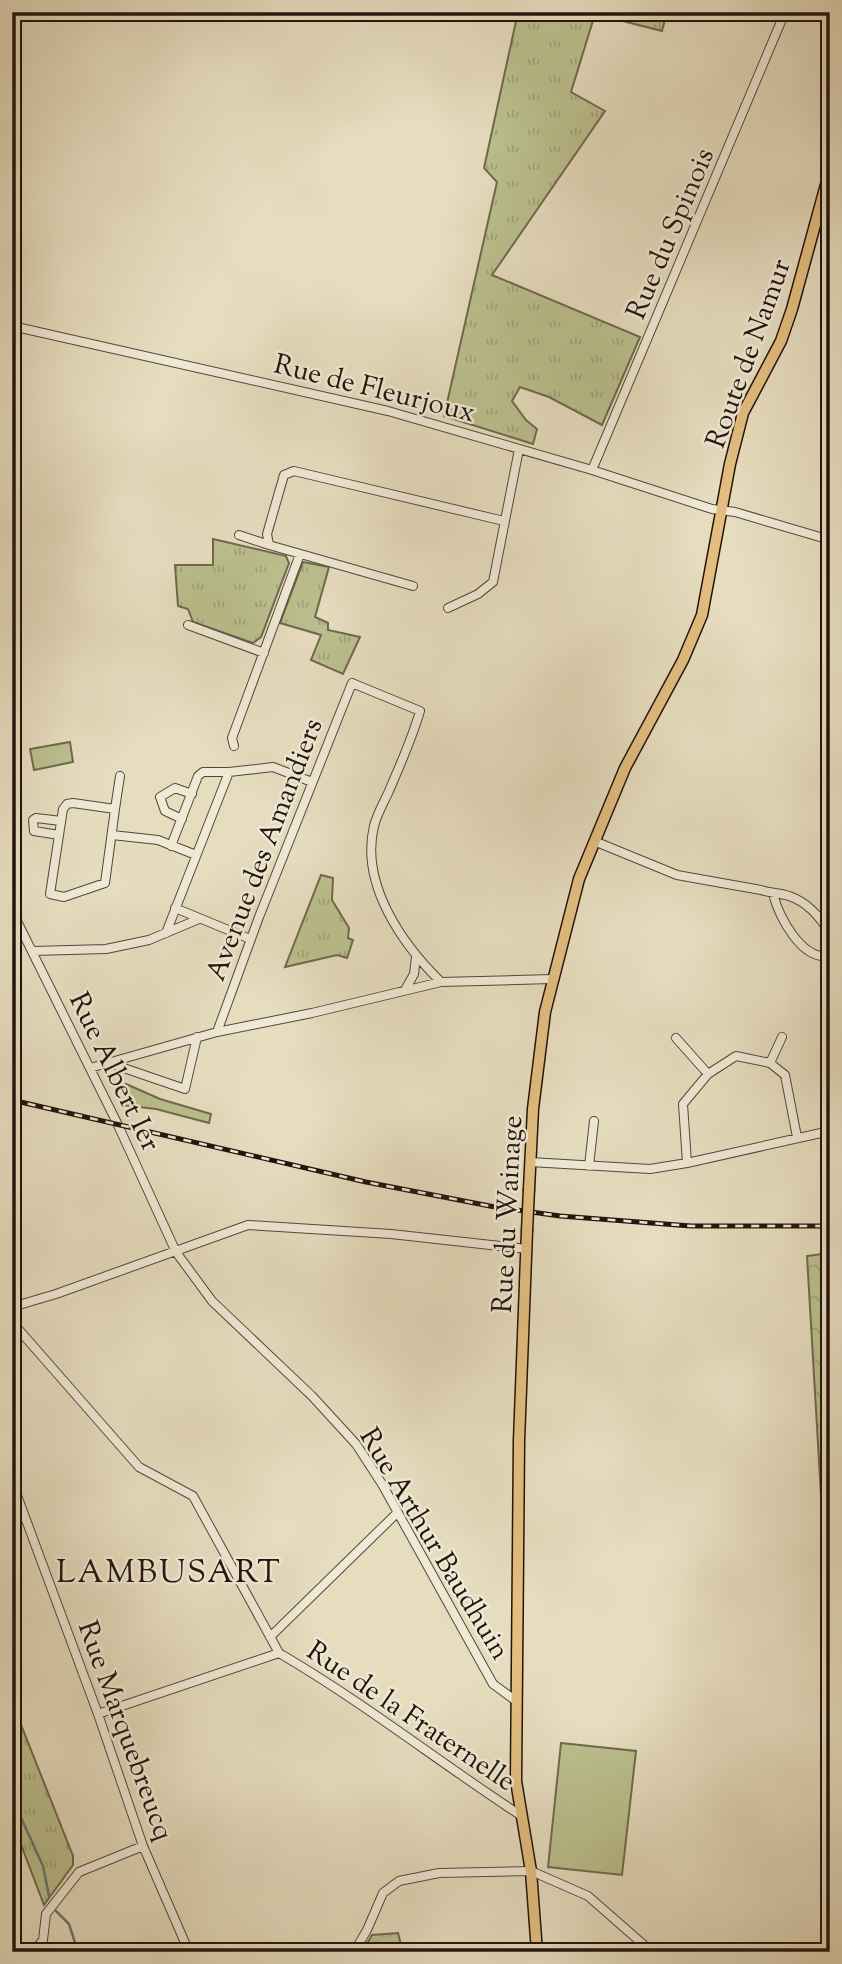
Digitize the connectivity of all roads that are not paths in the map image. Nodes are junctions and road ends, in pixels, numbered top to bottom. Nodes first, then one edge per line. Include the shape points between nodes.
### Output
1 (785, 12) edge
2 (830, 170) edge
3 (12, 326) edge
4 (519, 449) junction
5 (593, 470) junction
6 (722, 511) junction
7 (504, 521) junction
8 (239, 535) dead end
9 (828, 537) edge
10 (269, 545) junction
11 (300, 554) junction
12 (413, 586) dead end
13 (448, 607) dead end
14 (188, 625) dead end
15 (264, 653) junction
16 (234, 746) dead end
17 (229, 772) junction
18 (120, 776) dead end
19 (313, 782) junction
20 (192, 794) junction
21 (115, 809) junction
22 (182, 819) junction
23 (61, 821) junction
24 (59, 835) junction
25 (112, 835) junction
26 (594, 841) junction
27 (172, 846) junction
28 (196, 855) junction
29 (773, 894) junction
30 (175, 908) junction
31 (12, 911) edge
32 (198, 919) junction
33 (166, 933) junction
34 (830, 934) edge
35 (250, 939) junction
36 (33, 951) junction
37 (416, 957) junction
38 (830, 957) edge
39 (552, 979) junction
40 (441, 982) junction
41 (405, 990) junction
42 (217, 1032) junction
43 (197, 1037) junction
44 (782, 1037) dead end
45 (676, 1038) dead end
46 (108, 1063) junction
47 (770, 1063) junction
48 (90, 1068) junction
49 (708, 1074) junction
50 (594, 1121) dead end
51 (830, 1131) edge
52 (797, 1138) junction
53 (530, 1162) junction
54 (687, 1163) junction
55 (589, 1166) junction
56 (527, 1250) junction
57 (176, 1252) junction
58 (12, 1307) edge
59 (12, 1322) edge
60 (12, 1482) edge
61 (397, 1513) junction
62 (270, 1637) junction
63 (279, 1653) junction
64 (516, 1701) junction
65 (98, 1714) junction
66 (520, 1815) junction
67 (143, 1846) junction
68 (531, 1871) junction
69 (33, 1952) edge
70 (189, 1952) edge
71 (354, 1952) edge
72 (537, 1952) edge
73 (652, 1952) edge

1 - 5 street, Rue du Spinois
2 - 6 main road, Route de Namur via 785,330 743,413
3 - 4 street, Rue de Fleurjoux via 388,411
4 - 5 street, Rue de Fleurjoux
4 - 7 street
5 - 6 street, Rue de Fleurjoux
6 - 9 street, Rue de Fleurjoux
6 - 26 main road, Rue du Wainage via 702,615 625,768
7 - 10 street via 294,471 284,475 267,534
7 - 13 street via 494,582
8 - 10 street
10 - 11 street
11 - 12 street
11 - 15 street
14 - 15 street
15 - 16 street via 232,738
17 - 19 street via 273,767
17 - 20 street via 203,772
17 - 28 street
18 - 21 street
19 - 35 street, Avenue des Amandiers
19 - 37 street, Avenue des Amandiers via 352,683 420,711 374,827 371,865 390,913
20 - 22 street
20 - 22 street via 175,788 160,797 165,811
21 - 23 street via 70,803
21 - 25 street
22 - 27 street
23 - 24 street
23 - 24 street via 33,820 34,831
24 - 25 street via 50,894 60,898 104,883
25 - 27 street
26 - 29 street via 677,874
26 - 39 main road, Rue du Wainage
27 - 28 street
28 - 30 street
29 - 34 street via 803,904
29 - 38 street via 794,937 813,952
30 - 32 street
30 - 33 street
31 - 36 street, Rue Albert Ier
32 - 33 street
32 - 35 street
33 - 36 street via 106,949
35 - 42 street, Avenue des Amandiers
36 - 48 street, Rue Albert Ier
37 - 40 street
37 - 41 street
39 - 40 street
39 - 53 main road, Rue du Wainage
40 - 41 street
41 - 42 street
42 - 43 street
43 - 46 street
43 - 46 street via 185,1089
44 - 47 street
45 - 49 street
46 - 48 street
47 - 49 street via 736,1056
47 - 52 street via 785,1075
48 - 57 street, Rue Albert Ier
49 - 54 street via 683,1104
50 - 55 street
51 - 52 street
52 - 54 street
53 - 55 street
53 - 56 main road, Rue du Wainage, bridge
54 - 55 street via 650,1168
56 - 57 street via 391,1234 248,1225
56 - 64 main road, Rue du Wainage
57 - 58 street
57 - 61 street, Rue Arthur Baudhuin via 212,1301 347,1433
59 - 62 street via 139,1467 193,1496
60 - 65 street, Rue Marquebreucq
61 - 62 street
61 - 64 street, Rue Arthur Baudhuin via 493,1684
62 - 63 street
63 - 65 street
63 - 66 street, Rue de la Fraternelle
64 - 66 main road, Rue du Wainage
65 - 67 street, Rue Marquebreucq
66 - 68 main road, Rue du Wainage
67 - 69 street via 79,1872 46,1914 43,1940
67 - 70 street, Rue Marquebreucq
68 - 71 street via 439,1873 399,1881 383,1893
68 - 72 main road, Rue du Wainage
68 - 73 street via 588,1896

